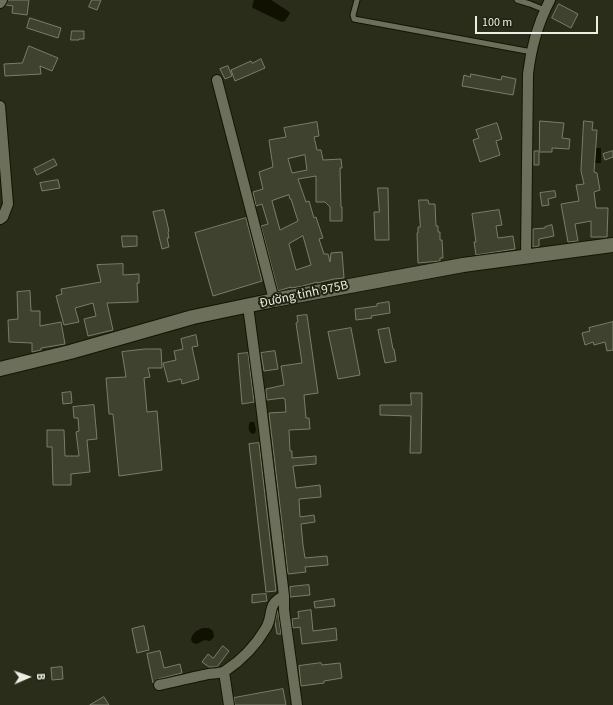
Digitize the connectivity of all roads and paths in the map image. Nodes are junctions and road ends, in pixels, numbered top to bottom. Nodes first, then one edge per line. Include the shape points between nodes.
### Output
1 (2, 0) edge
2 (357, 0) edge
3 (517, 0) edge
4 (550, 0) edge
5 (0, 3) edge
6 (545, 10) junction
7 (532, 52) junction
8 (217, 80) dead end
9 (0, 106) edge
10 (1, 130) edge
11 (0, 219) edge
12 (613, 245) edge
13 (526, 257) junction
14 (274, 300) junction
15 (248, 306) junction
16 (1, 367) edge
17 (284, 596) junction
18 (224, 672) junction
19 (159, 685) dead end
20 (229, 705) edge
21 (297, 705) edge

1 - 5 street
2 - 7 lane via 354,19
3 - 6 lane
4 - 6 street
6 - 7 street
7 - 13 street via 528,74
8 - 14 street
9 - 10 street
10 - 11 street via 8,204 4,217
12 - 13 main road, Đường tỉnh 975B
13 - 14 main road, Đường tỉnh 975B via 462,264
14 - 15 main road, Đường tỉnh 975B
15 - 16 main road, Đường tỉnh 975B via 193,317 83,348
15 - 17 street
17 - 18 street via 274,602 266,628 249,652
17 - 21 street
18 - 19 street
18 - 20 street

